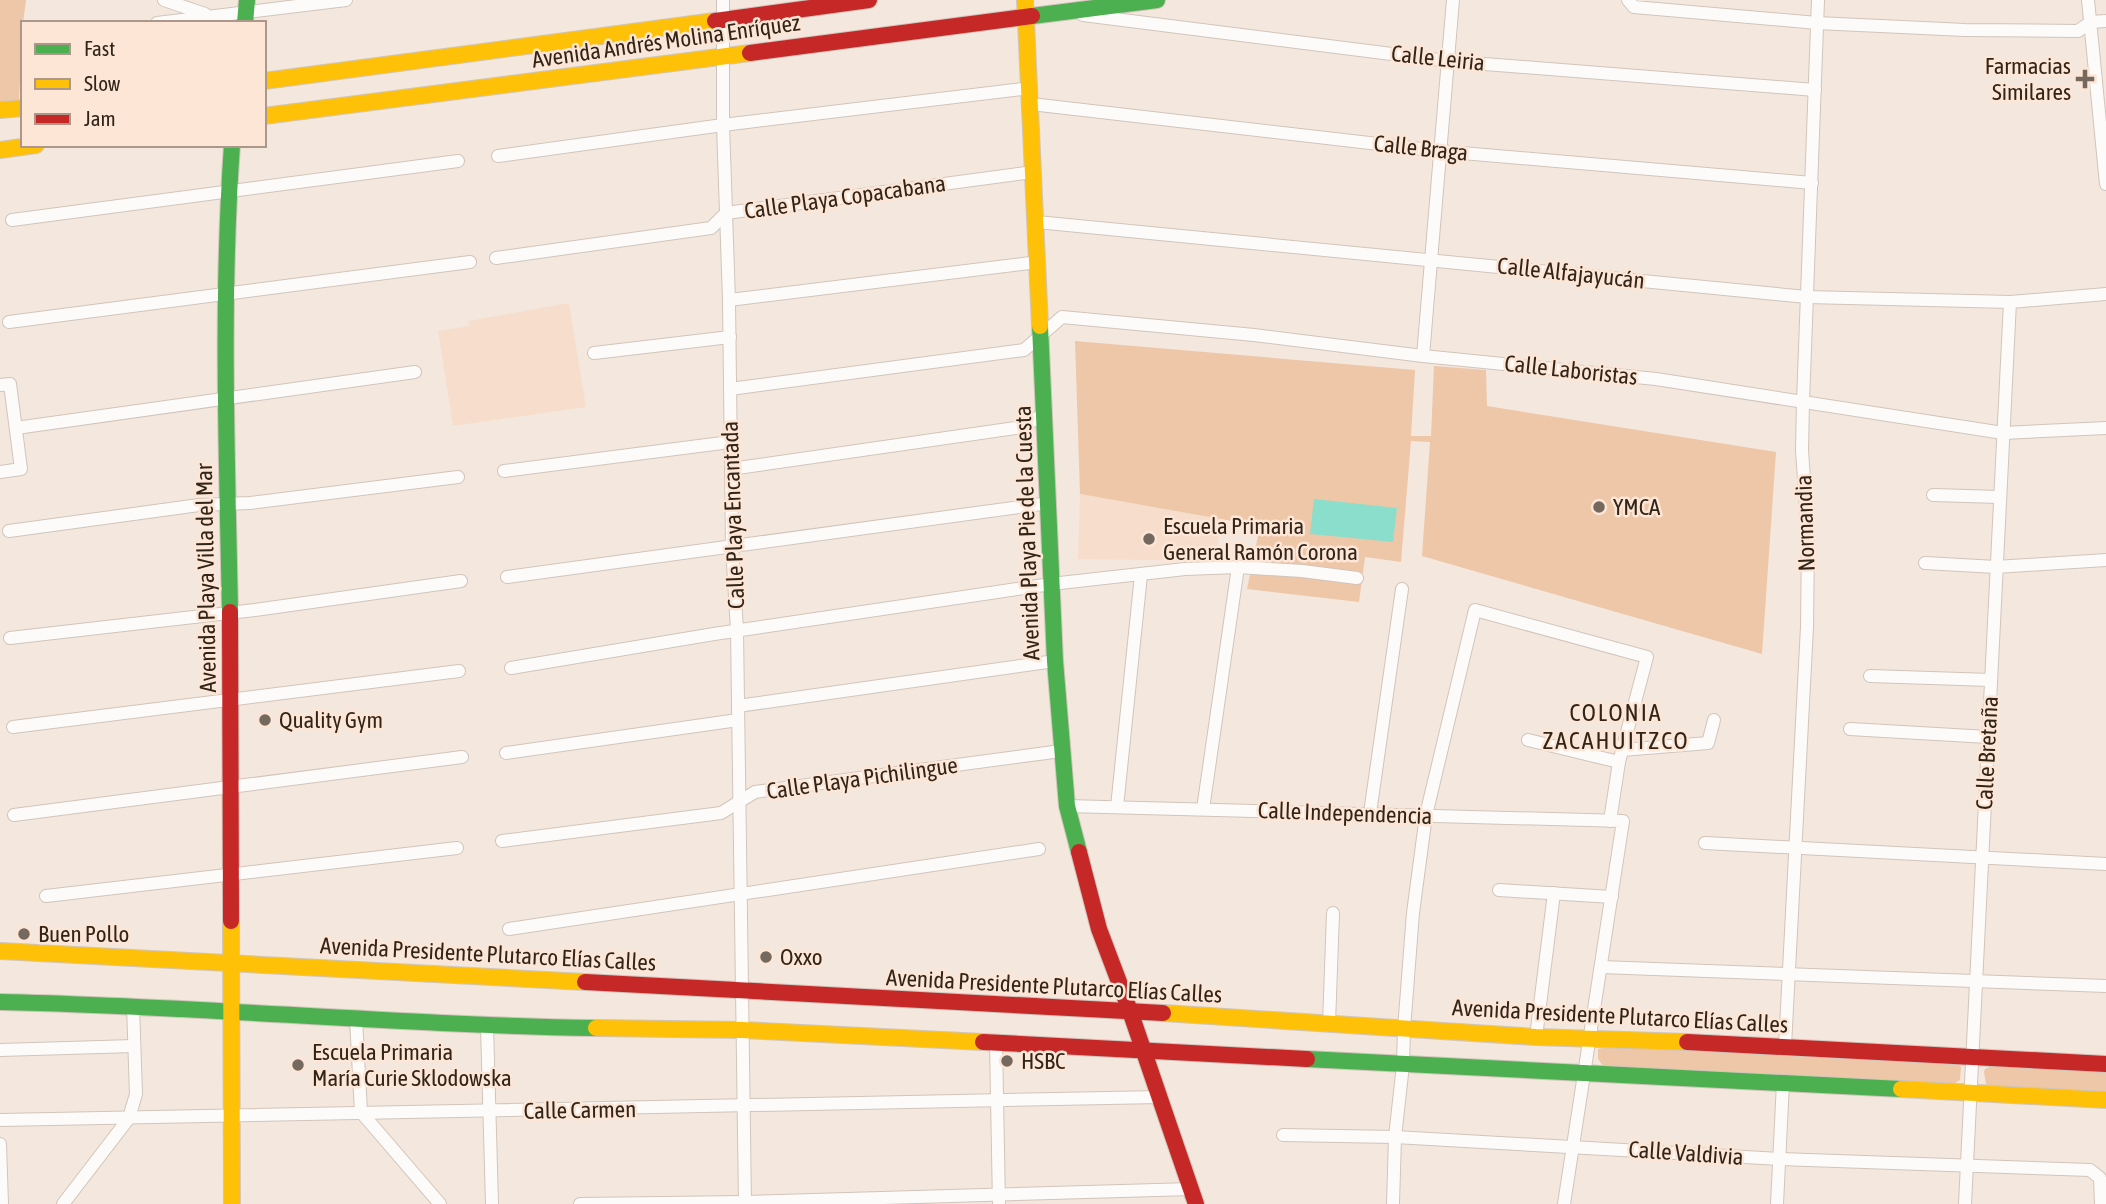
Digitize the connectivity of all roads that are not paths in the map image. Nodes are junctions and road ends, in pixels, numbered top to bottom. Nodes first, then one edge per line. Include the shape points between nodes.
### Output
1 (164, 0) edge
2 (346, 0) edge
3 (723, 0) edge
4 (869, 0) edge
5 (1025, 0) edge
6 (1157, 0) edge
7 (1453, 0) edge
8 (1628, 0) edge
9 (1818, 0) edge
10 (2088, 0) edge
11 (246, 12) edge
12 (1062, 12) junction
13 (212, 17) junction
14 (1026, 17) junction
15 (723, 19) junction
16 (175, 21) edge
17 (2106, 21) edge
18 (2091, 22) junction
19 (1817, 23) junction
20 (723, 56) junction
21 (1447, 61) junction
22 (266, 81) edge
23 (1030, 88) junction
24 (1815, 90) junction
25 (1031, 104) junction
26 (21, 108) edge
27 (0, 110) edge
28 (266, 116) edge
29 (723, 125) junction
30 (22, 147) edge
31 (232, 147) edge
32 (0, 150) edge
33 (1439, 151) junction
34 (498, 156) dead end
35 (458, 161) dead end
36 (1034, 172) junction
37 (1811, 183) junction
38 (2106, 184) edge
39 (228, 191) junction
40 (726, 214) junction
41 (12, 220) dead end
42 (1037, 222) junction
43 (496, 258) dead end
44 (1432, 259) junction
45 (470, 262) dead end
46 (1038, 262) junction
47 (224, 294) junction
48 (2106, 294) edge
49 (1807, 297) junction
50 (729, 300) junction
51 (2010, 302) junction
52 (9, 322) dead end
53 (1041, 335) junction
54 (730, 337) junction
55 (594, 353) dead end
56 (1423, 356) junction
57 (415, 372) dead end
58 (0, 385) edge
59 (730, 389) junction
60 (225, 399) junction
61 (1802, 402) junction
62 (1044, 414) junction
63 (16, 428) junction
64 (2106, 428) edge
65 (2003, 433) junction
66 (730, 442) junction
67 (731, 469) junction
68 (504, 471) dead end
69 (0, 472) edge
70 (458, 477) dead end
71 (1933, 495) dead end
72 (2000, 497) junction
73 (1049, 503) junction
74 (228, 504) junction
75 (9, 531) dead end
76 (732, 547) junction
77 (2106, 560) edge
78 (1925, 564) dead end
79 (1238, 567) junction
80 (1996, 567) junction
81 (1141, 575) junction
82 (507, 577) dead end
83 (1357, 578) dead end
84 (461, 581) dead end
85 (1051, 583) junction
86 (1402, 589) dead end
87 (230, 612) junction
88 (737, 631) junction
89 (10, 638) dead end
90 (1055, 661) junction
91 (511, 667) dead end
92 (459, 671) dead end
93 (1870, 676) dead end
94 (1991, 680) junction
95 (231, 699) junction
96 (738, 713) junction
97 (1714, 720) dead end
98 (13, 726) dead end
99 (1850, 730) dead end
100 (1988, 737) junction
101 (1528, 740) dead end
102 (1061, 751) junction
103 (506, 753) dead end
104 (1621, 756) junction
105 (462, 757) dead end
106 (232, 787) junction
107 (740, 802) junction
108 (1067, 806) junction
109 (1117, 807) junction
110 (1203, 809) junction
111 (1370, 813) junction
112 (14, 815) dead end
113 (1426, 816) junction
114 (1616, 821) junction
115 (502, 841) dead end
116 (1705, 843) dead end
117 (457, 848) dead end
118 (1796, 848) junction
119 (1039, 849) dead end
120 (1981, 858) junction
121 (2106, 864) edge
122 (232, 875) junction
123 (1499, 890) dead end
124 (741, 893) junction
125 (1554, 893) junction
126 (46, 896) dead end
127 (1612, 897) junction
128 (1333, 913) dead end
129 (509, 929) dead end
130 (0, 951) edge
131 (232, 963) junction
132 (1601, 967) junction
133 (1789, 972) junction
134 (1977, 980) junction
135 (2106, 986) edge
136 (741, 991) junction
137 (0, 1002) edge
138 (133, 1006) junction
139 (231, 1010) junction
140 (1130, 1011) junction
141 (356, 1019) junction
142 (1329, 1024) junction
143 (488, 1026) junction
144 (1404, 1029) junction
145 (742, 1030) junction
146 (1536, 1037) junction
147 (1590, 1037) junction
148 (996, 1043) junction
149 (134, 1046) junction
150 (1785, 1046) junction
151 (0, 1050) edge
152 (1144, 1051) junction
153 (1974, 1058) junction
154 (2106, 1064) edge
155 (1403, 1065) junction
156 (1585, 1074) junction
157 (1783, 1083) junction
158 (1971, 1093) junction
159 (1160, 1097) junction
160 (998, 1100) junction
161 (2106, 1100) edge
162 (743, 1107) junction
163 (361, 1112) junction
164 (490, 1112) junction
165 (231, 1116) junction
166 (130, 1118) junction
167 (0, 1120) edge
168 (1283, 1135) dead end
169 (1395, 1137) junction
170 (0, 1144) edge
171 (1573, 1146) junction
172 (1780, 1159) junction
173 (1967, 1166) junction
174 (1194, 1197) edge
175 (999, 1199) edge
176 (745, 1203) edge
177 (2, 1204) edge
178 (63, 1204) edge
179 (232, 1204) edge
180 (440, 1204) edge
181 (492, 1204) edge
182 (580, 1204) edge
183 (1393, 1204) edge
184 (1564, 1204) edge
185 (1777, 1204) edge
186 (1965, 1204) edge
187 (2101, 1204) edge

1 - 13 street
2 - 11 street
3 - 15 street, Calle Playa Encantada
4 - 15 main road, Avenida Andrés Molina Enríquez
5 - 14 main road, Avenida Playa Pie de la Cuesta
6 - 12 main road, Avenida Andrés Molina Enríquez
7 - 21 street
8 - 19 street via 1634,7
9 - 19 street, Normandia
10 - 18 street
11 - 13 street
12 - 14 main road, Avenida Andrés Molina Enríquez
12 - 21 street, Calle Leiria
13 - 16 street
14 - 20 main road, Avenida Andrés Molina Enríquez
14 - 23 main road, Avenida Playa Pie de la Cuesta
15 - 20 street, Calle Playa Encantada
15 - 22 main road, Avenida Andrés Molina Enríquez
17 - 18 street
18 - 19 street via 2078,31
18 - 38 street
19 - 24 street, Normandia
20 - 28 main road, Avenida Andrés Molina Enríquez
20 - 29 street, Calle Playa Encantada
21 - 24 street, Calle Leiria
21 - 33 street
23 - 25 main road, Avenida Playa Pie de la Cuesta
23 - 29 street
24 - 37 street, Normandia
25 - 33 street, Calle Braga
25 - 36 main road, Avenida Playa Pie de la Cuesta
26 - 27 main road
29 - 34 street
29 - 40 street, Calle Playa Encantada
30 - 32 main road
31 - 39 main road, Avenida Playa Villa del Mar
33 - 37 street, Calle Braga
33 - 44 street
35 - 39 street
36 - 40 street, Calle Playa Copacabana
36 - 42 main road, Avenida Playa Pie de la Cuesta
37 - 49 street, Normandia
39 - 41 street
39 - 47 main road, Avenida Playa Villa del Mar
40 - 43 street, Calle Playa Copacabana via 711,228
40 - 50 street, Calle Playa Encantada
42 - 44 street, Calle Alfajayucán
42 - 46 main road, Avenida Playa Pie de la Cuesta
44 - 49 street, Calle Alfajayucán
44 - 56 street
45 - 47 street
46 - 50 street
46 - 53 main road, Avenida Playa Pie de la Cuesta
47 - 52 street
47 - 60 main road, Avenida Playa Villa del Mar
48 - 51 street, Calle Alfajayucán
49 - 51 street, Calle Alfajayucán
49 - 61 street, Normandia
50 - 54 street, Calle Playa Encantada
51 - 65 street, Calle Bretaña
53 - 56 street, Calle Laboristas via 1062,317
53 - 59 street, Calle Laboristas via 1024,350
53 - 62 main road, Avenida Playa Pie de la Cuesta
54 - 55 street
54 - 59 street, Calle Playa Encantada
56 - 61 street, Calle Laboristas via 1656,379
57 - 60 street
58 - 63 street via 10,384
59 - 66 street, Calle Playa Encantada
60 - 63 street
60 - 74 main road, Avenida Playa Villa del Mar
61 - 65 street, Calle Laboristas
61 - 118 street, Normandia via 1807,627
62 - 67 street via 1022,427
62 - 73 main road, Avenida Playa Pie de la Cuesta
63 - 69 street via 22,469
64 - 65 street, Calle Laboristas
65 - 72 street, Calle Bretaña
66 - 67 street, Calle Playa Encantada
66 - 68 street
67 - 76 street, Calle Playa Encantada
70 - 74 street
71 - 72 street
72 - 80 street, Calle Bretaña
73 - 76 street
73 - 85 main road, Avenida Playa Pie de la Cuesta
74 - 75 street
74 - 87 main road, Avenida Playa Villa del Mar
76 - 82 street
76 - 88 street, Calle Playa Encantada
77 - 80 street
78 - 80 street
79 - 81 street
79 - 83 street
79 - 110 street
80 - 94 street, Calle Bretaña
81 - 85 street
81 - 109 street
84 - 87 street
85 - 88 street
85 - 90 main road, Avenida Playa Pie de la Cuesta
86 - 111 street
87 - 89 street
87 - 95 main road, Avenida Playa Villa del Mar
88 - 91 street
88 - 96 street, Calle Playa Encantada
90 - 96 street
90 - 102 main road, Avenida Playa Pie de la Cuesta
92 - 95 street
93 - 94 street
94 - 100 street, Calle Bretaña
95 - 98 street
95 - 106 main road, Avenida Playa Villa del Mar
96 - 103 street
96 - 107 street, Calle Playa Encantada
97 - 104 street via 1708,743
99 - 100 street
100 - 120 street, Calle Bretaña
101 - 104 street
102 - 107 street, Calle Playa Pichilingue via 755,792
102 - 108 main road, Avenida Playa Pie de la Cuesta
104 - 113 street via 1647,657 1475,610
104 - 114 street
105 - 106 street
106 - 112 street
106 - 122 main road, Avenida Playa Villa del Mar
107 - 115 street, Calle Playa Pichilingue via 721,813
107 - 124 street, Calle Playa Encantada
108 - 109 street, Calle Independencia
108 - 140 main road, Avenida Playa Pie de la Cuesta via 1099,929
109 - 110 street, Calle Independencia
110 - 111 street, Calle Independencia
111 - 113 street, Calle Independencia
113 - 114 street, Calle Independencia
113 - 144 street
114 - 127 street
116 - 118 street
117 - 122 street
118 - 120 street
118 - 133 street, Normandia
119 - 124 street
120 - 121 street
120 - 134 street, Calle Bretaña
122 - 126 street
122 - 131 main road, Avenida Playa Villa del Mar
123 - 125 street
124 - 129 street
124 - 136 street, Calle Playa Encantada
125 - 127 street
125 - 146 street
127 - 132 street
128 - 142 street
130 - 131 main road, Avenida Presidente Plutarco Elías Calles
131 - 136 main road, Avenida Presidente Plutarco Elías Calles
131 - 139 main road, Avenida Playa Villa del Mar
132 - 133 street
132 - 147 street
133 - 134 street
133 - 150 street, Normandia
134 - 135 street
134 - 153 street, Calle Bretaña
136 - 140 main road, Avenida Presidente Plutarco Elías Calles
136 - 145 street, Calle Playa Encantada
137 - 138 main road
138 - 139 main road
138 - 149 street
139 - 141 main road
139 - 165 main road, Avenida Playa Villa del Mar
140 - 142 main road, Avenida Presidente Plutarco Elías Calles
140 - 152 main road, Avenida Playa Pie de la Cuesta
141 - 143 main road
141 - 163 street
142 - 144 main road, Avenida Presidente Plutarco Elías Calles
143 - 145 main road
143 - 164 street
144 - 146 main road, Avenida Presidente Plutarco Elías Calles
144 - 155 street
145 - 148 main road
145 - 162 street, Calle Playa Encantada
146 - 147 main road, Avenida Presidente Plutarco Elías Calles
147 - 150 main road, Avenida Presidente Plutarco Elías Calles
147 - 156 street
148 - 152 main road
148 - 160 street
149 - 151 street
149 - 166 street via 136,1094
150 - 153 main road, Avenida Presidente Plutarco Elías Calles
152 - 155 main road
152 - 159 main road, Avenida Playa Pie de la Cuesta
153 - 154 main road, Avenida Presidente Plutarco Elías Calles
153 - 158 street, Calle Bretaña
155 - 156 main road
155 - 169 street
156 - 157 main road
156 - 171 street
157 - 158 main road
157 - 172 street
158 - 161 main road
158 - 173 street, Calle Bretaña
159 - 160 street, Calle Carmen
159 - 174 main road, Avenida Playa Pie de la Cuesta
160 - 162 street, Calle Carmen
160 - 175 street
162 - 164 street, Calle Carmen
162 - 176 street, Calle Playa Encantada
163 - 164 street, Calle Carmen
163 - 165 street, Calle Carmen
163 - 180 street
164 - 181 street
165 - 166 street, Calle Carmen
165 - 179 main road, Avenida Playa Villa del Mar
166 - 167 street, Calle Carmen
166 - 178 street
168 - 169 street, Calle Valdivia
169 - 171 street, Calle Valdivia
169 - 183 street
170 - 177 street
171 - 172 street, Calle Valdivia
171 - 184 street
172 - 173 street, Calle Valdivia
172 - 185 street
173 - 186 street, Calle Bretaña
173 - 187 street, Calle Valdivia via 2090,1170 2100,1178
174 - 175 street
175 - 176 street
176 - 182 street

